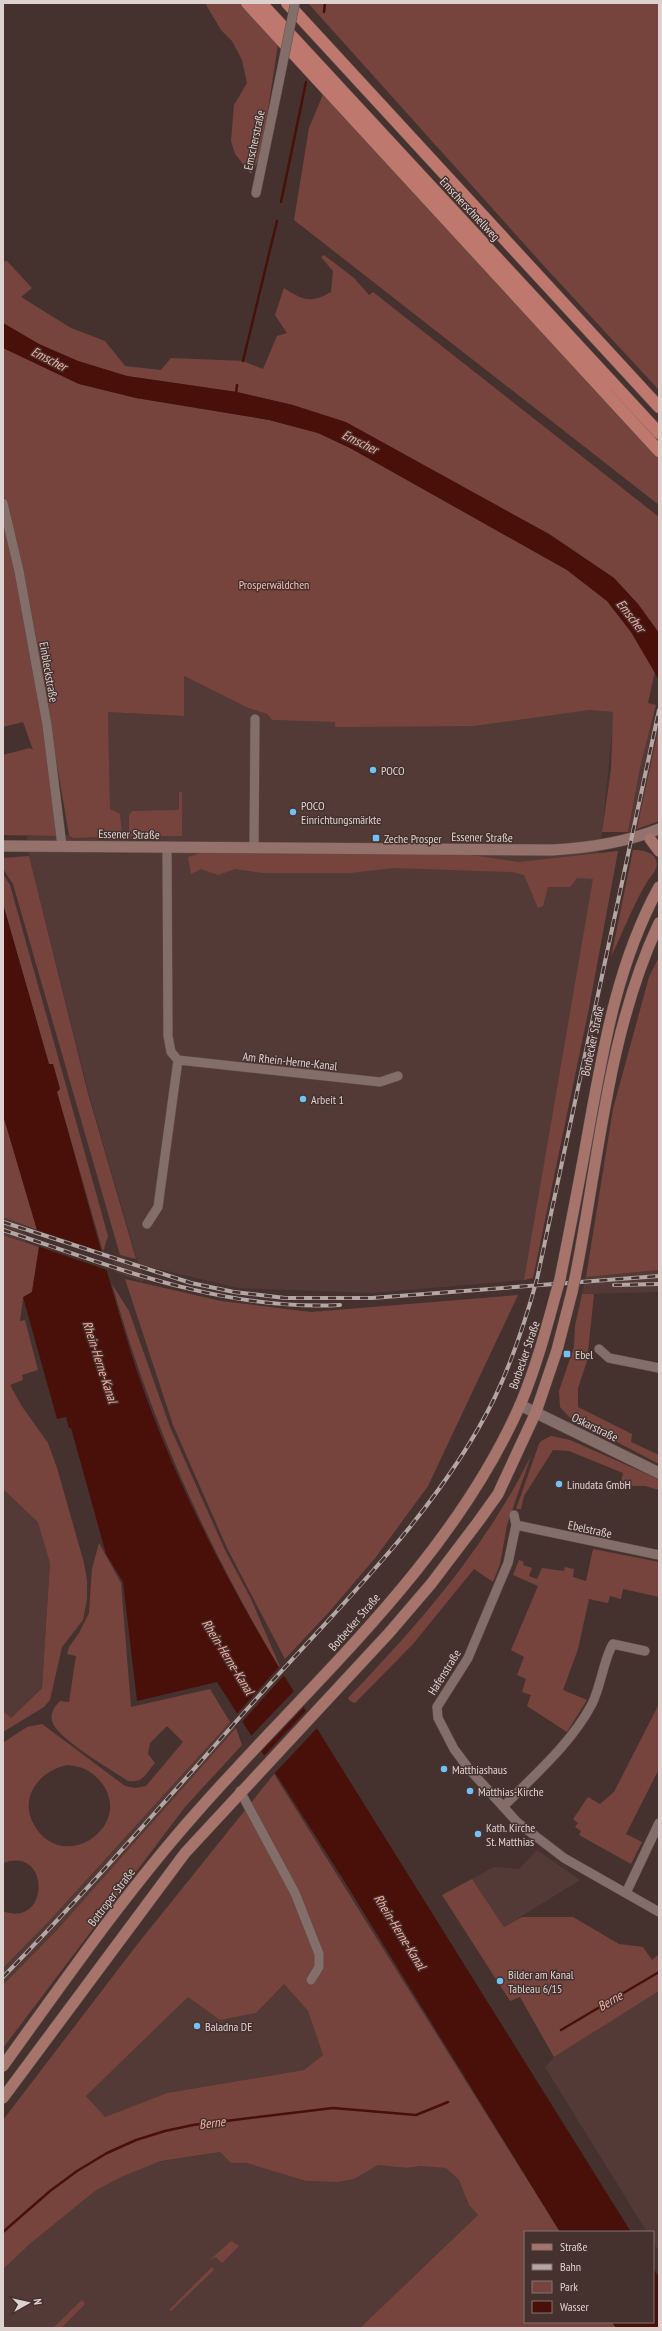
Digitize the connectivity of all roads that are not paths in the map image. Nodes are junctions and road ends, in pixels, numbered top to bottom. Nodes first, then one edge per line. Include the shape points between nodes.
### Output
1 (247, 3) edge
2 (261, 3) edge
3 (287, 3) edge
4 (295, 3) edge
5 (256, 193) dead end
6 (659, 407) edge
7 (659, 433) edge
8 (659, 450) edge
9 (3, 503) edge
10 (255, 719) dead end
11 (659, 830) edge
12 (637, 838) junction
13 (655, 839) edge
14 (3, 846) edge
15 (62, 846) junction
16 (254, 847) junction
17 (167, 848) junction
18 (659, 850) edge
19 (659, 887) edge
20 (659, 923) edge
21 (178, 1060) junction
22 (398, 1076) dead end
23 (147, 1224) dead end
24 (599, 1349) dead end
25 (659, 1368) edge
26 (520, 1405) junction
27 (536, 1412) junction
28 (659, 1472) edge
29 (514, 1515) dead end
30 (516, 1525) junction
31 (659, 1555) edge
32 (645, 1651) dead end
33 (250, 1753) joint
34 (240, 1791) junction
35 (502, 1807) junction
36 (659, 1823) edge
37 (626, 1893) junction
38 (659, 1912) edge
39 (311, 1980) dead end
40 (3, 2066) edge
41 (3, 2098) edge

1 - 8 highway
2 - 7 highway, Emscherschnellweg
3 - 6 highway
4 - 5 street, Emscherstraße, bridge
9 - 15 street, Einbleckstraße via 19,571 47,726
10 - 16 street
11 - 12 main road, Essener Straße
12 - 13 main road, Essener Straße
12 - 16 main road, Essener Straße via 592,847 552,850
13 - 18 main road
14 - 15 main road, Essener Straße
15 - 17 main road, Essener Straße
16 - 17 main road, Essener Straße
17 - 21 street via 168,1036 171,1052
19 - 26 main road, Borbecker Straße, bridge via 629,952 608,1026 560,1279 540,1355
20 - 27 main road, bridge via 635,981 619,1039 572,1292 557,1350
21 - 22 street, Am Rhein-Herne-Kanal via 380,1082
21 - 23 street via 158,1207
24 - 25 street via 609,1358
26 - 27 street, Oskarstraße
26 - 33 main road, Borbecker Straße via 476,1487 408,1580 327,1672
27 - 28 street, Oskarstraße
27 - 34 main road via 498,1494 431,1584 318,1710
29 - 30 street, Hafenstraße
30 - 31 street, Ebelstraße
30 - 35 street, Hafenstraße via 508,1563 468,1658 436,1712 454,1748
32 - 35 street via 614,1644 601,1684 580,1724
33 - 40 main road, Bottroper Straße via 165,1847
34 - 39 street via 295,1893 319,1954 318,1967
34 - 41 main road via 184,1853
35 - 37 street, Hafenstraße via 553,1850
36 - 37 street
37 - 38 street, Hafenstraße

